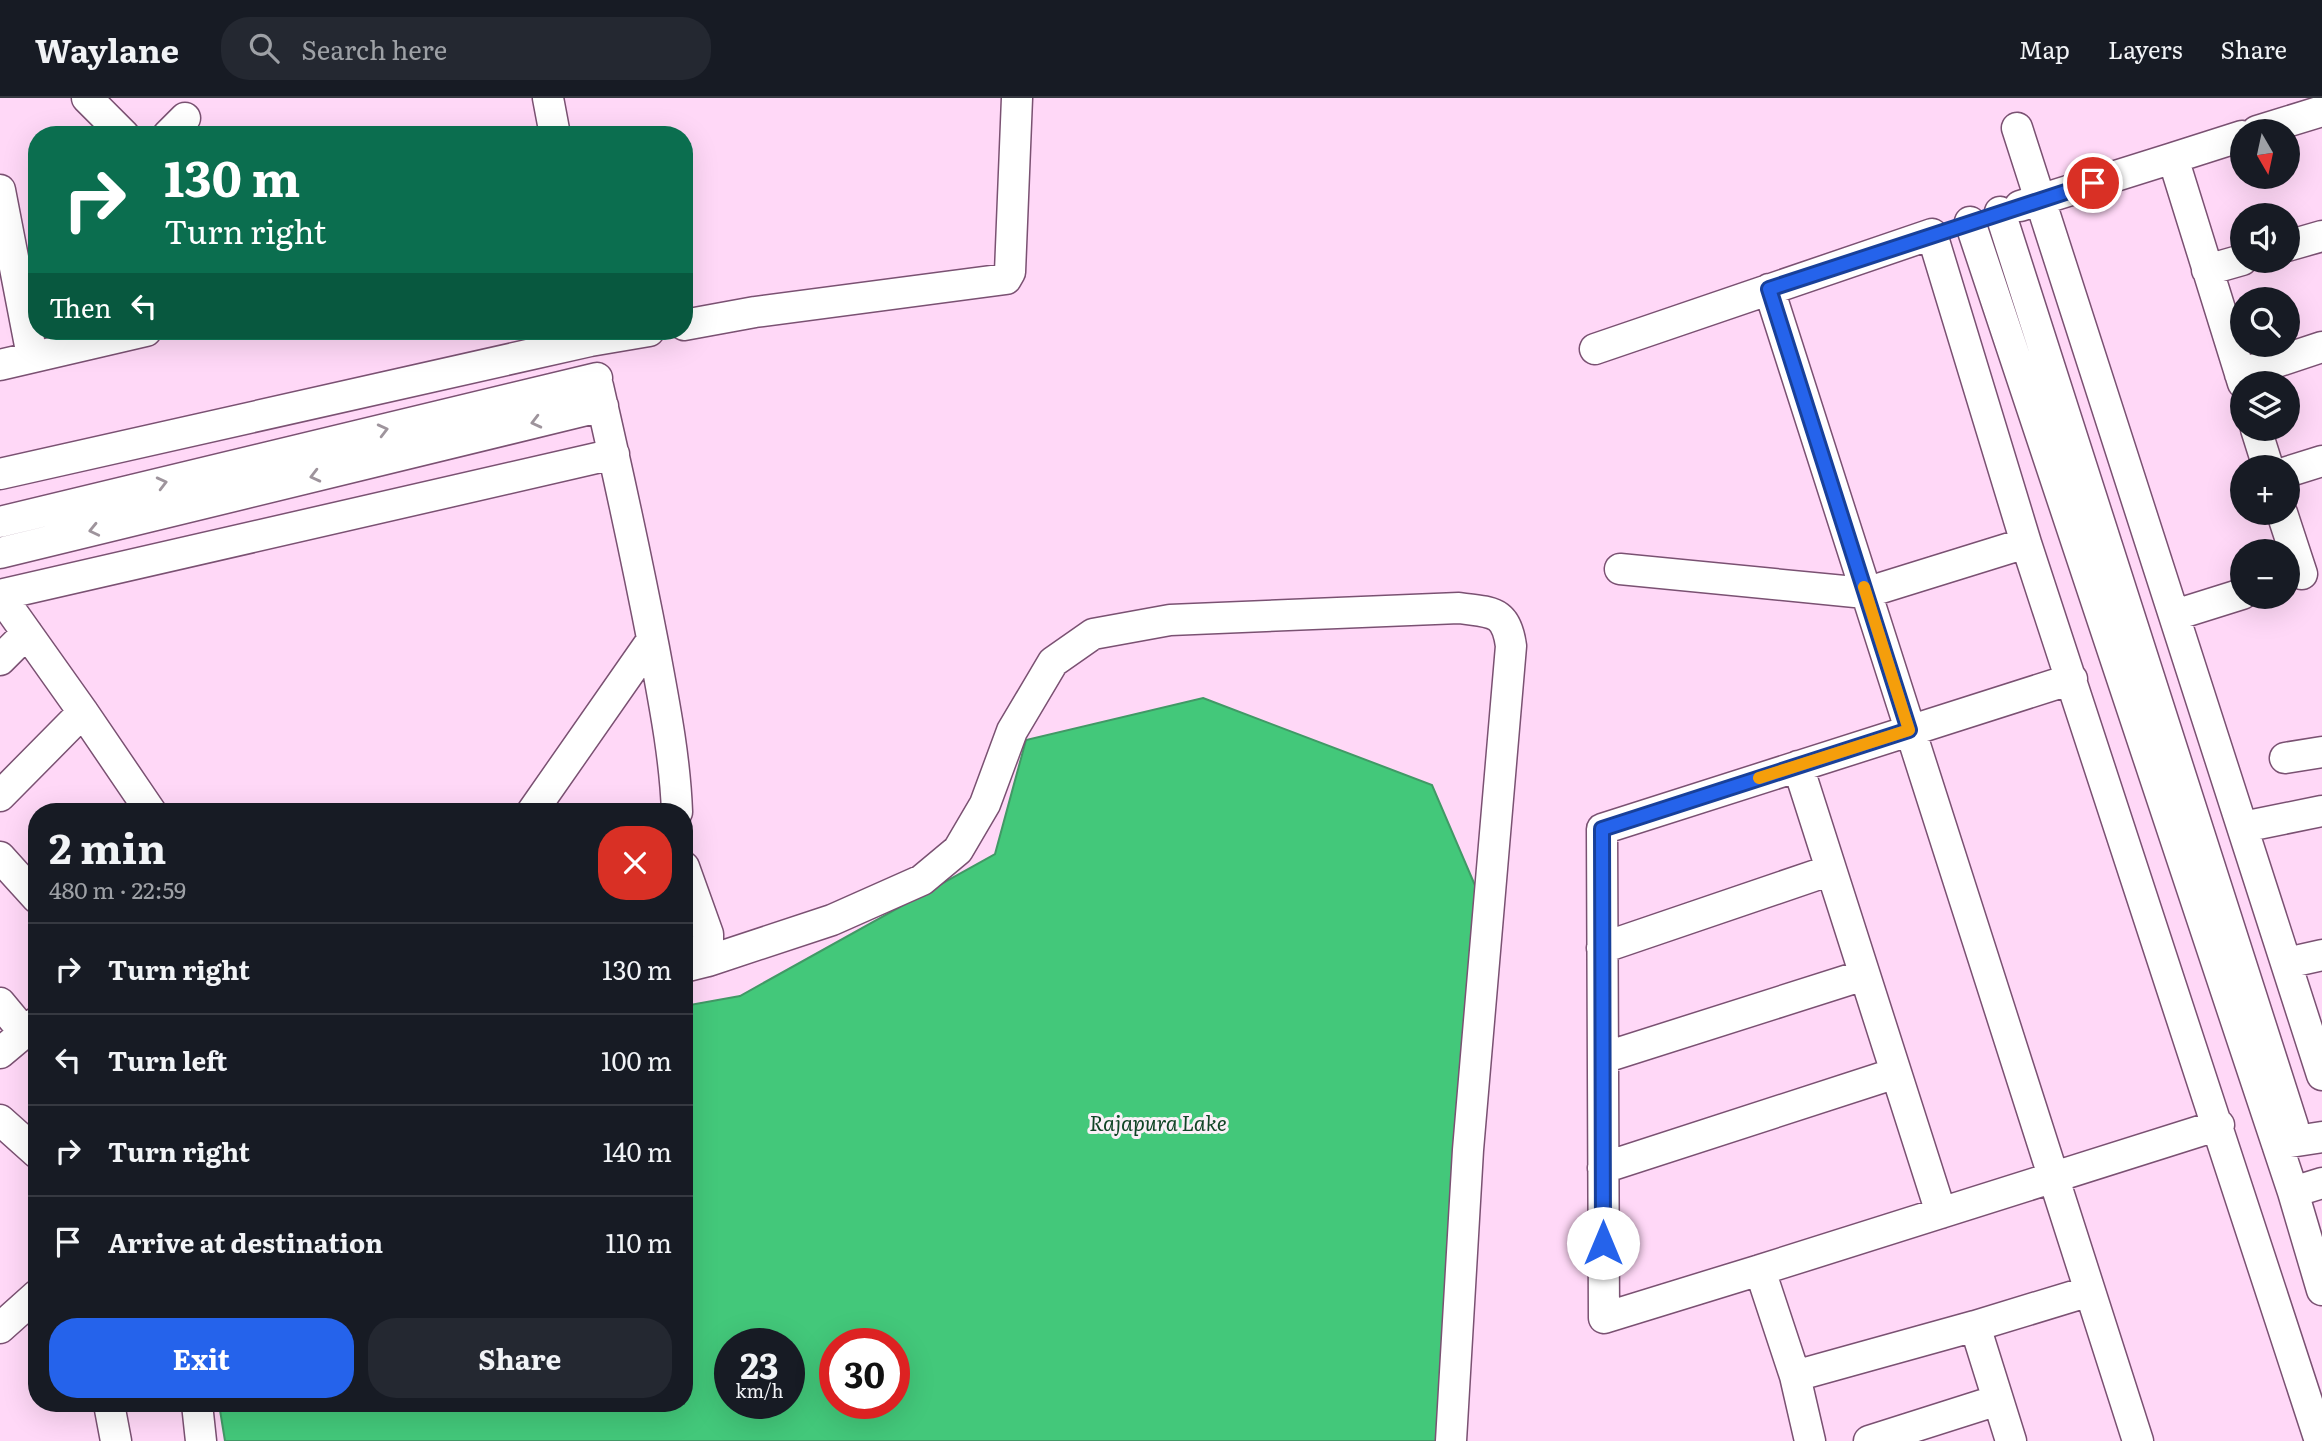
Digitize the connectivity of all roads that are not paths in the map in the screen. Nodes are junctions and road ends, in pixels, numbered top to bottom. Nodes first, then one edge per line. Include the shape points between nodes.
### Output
1 (88, 98) edge
2 (548, 98) edge
3 (1017, 98) edge
4 (2322, 111) edge
5 (2296, 119) edge
6 (115, 126) edge
7 (553, 126) edge
8 (2017, 128) dead end
9 (2230, 140) edge
10 (2172, 158) junction
11 (0, 190) edge
12 (2040, 200) junction
13 (2000, 212) junction
14 (1970, 222) junction
15 (1932, 234) junction
16 (2322, 236) edge
17 (2300, 242) edge
18 (2230, 264) edge
19 (2207, 271) junction
20 (27, 279) edge
21 (1769, 289) junction
22 (693, 322) edge
23 (31, 340) edge
24 (105, 340) edge
25 (572, 340) edge
26 (590, 340) edge
27 (2322, 347) edge
28 (1595, 349) dead end
29 (32, 356) junction
30 (0, 365) edge
31 (2238, 371) edge
32 (2261, 371) edge
33 (600, 392) junction
34 (614, 454) junction
35 (2322, 461) edge
36 (2300, 468) edge
37 (0, 474) edge
38 (0, 497) edge
39 (13, 519) edge
40 (2286, 525) edge
41 (2026, 543) junction
42 (0, 552) edge
43 (1620, 569) dead end
44 (2304, 574) edge
45 (1866, 593) junction
46 (0, 595) edge
47 (2230, 598) edge
48 (2175, 615) junction
49 (27, 633) junction
50 (652, 640) junction
51 (0, 660) edge
52 (2071, 679) junction
53 (83, 712) junction
54 (1909, 730) junction
55 (2322, 752) edge
56 (2285, 758) dead end
57 (1798, 766) junction
58 (0, 796) edge
59 (145, 803) edge
60 (538, 803) edge
61 (677, 803) edge
62 (2322, 811) edge
63 (2243, 827) junction
64 (0, 857) edge
65 (1831, 870) junction
66 (28, 888) edge
67 (693, 930) edge
68 (1602, 948) junction
69 (696, 951) edge
70 (2322, 955) edge
71 (2287, 963) junction
72 (1864, 975) junction
73 (0, 1003) edge
74 (28, 1025) edge
75 (28, 1030) edge
76 (0, 1053) edge
77 (1603, 1058) junction
78 (1896, 1073) junction
79 (2322, 1075) edge
80 (0, 1120) edge
81 (2218, 1125) junction
82 (2299, 1141) edge
83 (28, 1145) edge
84 (1603, 1168) junction
85 (2054, 1177) junction
86 (2309, 1187) edge
87 (1941, 1213) junction
88 (2322, 1217) edge
89 (1760, 1270) junction
90 (2322, 1290) edge
91 (2090, 1291) junction
92 (28, 1303) edge
93 (1975, 1326) junction
94 (0, 1328) edge
95 (1795, 1377) junction
96 (1998, 1400) junction
97 (111, 1412) edge
98 (198, 1412) edge
99 (117, 1441) edge
100 (201, 1441) edge
101 (1451, 1441) edge
102 (1810, 1441) edge
103 (1869, 1441) edge
104 (2011, 1441) edge
105 (2138, 1441) edge
106 (2320, 1441) edge

1 - 6 street
2 - 7 street
3 - 22 street via 1010,272 1006,279
4 - 5 street
8 - 12 street
9 - 10 street
10 - 12 street
10 - 19 street
11 - 20 street
12 - 13 street
12 - 48 street
13 - 14 street
13 - 82 street
14 - 15 street
14 - 82 street
15 - 21 street
15 - 41 street
16 - 17 street
18 - 19 street
19 - 31 street
21 - 28 street
21 - 45 street
23 - 29 street
24 - 29 street
25 - 37 street
26 - 33 street
27 - 32 street
29 - 30 street
33 - 34 street
39 -> 33 street
33 -> 42 street
34 - 46 street
34 - 50 street
35 - 36 street
38 - 39 street
40 - 44 street
41 - 45 street
41 - 52 street
43 - 45 street
45 - 54 street
46 - 49 street
47 - 48 street
48 - 63 street
49 - 51 street
49 - 53 street
50 - 60 street
50 - 61 street
52 - 54 street
52 - 81 street
53 - 58 street
53 - 59 street
54 - 57 street
54 - 85 street
55 - 56 street
57 - 65 street
57 - 68 street via 1602,829
62 - 63 street
63 - 71 street
64 - 66 street
65 - 68 street
65 - 72 street
67 - 69 street
68 - 77 street
69 - 101 street via 832,920 922,880 958,850 985,804 1012,731 1053,663 1093,634 1170,620 1459,608 1495,614 1508,626 1511,646 1468,1150
70 - 71 street
71 - 79 street
72 - 77 street
72 - 78 street
73 - 74 street
75 - 76 street
77 - 84 street
78 - 84 street
78 - 87 street
80 - 83 street
81 - 85 street
81 - 106 street
82 - 86 street
84 - 89 street via 1604,1318
85 - 87 street
85 - 91 street
86 - 88 street
86 - 90 street
87 - 89 street
89 - 95 street
91 - 93 street
91 - 105 street
92 - 94 street
93 - 95 street
93 - 96 street
95 - 102 street
96 - 103 street
96 - 104 street
97 - 99 street
98 - 100 street

